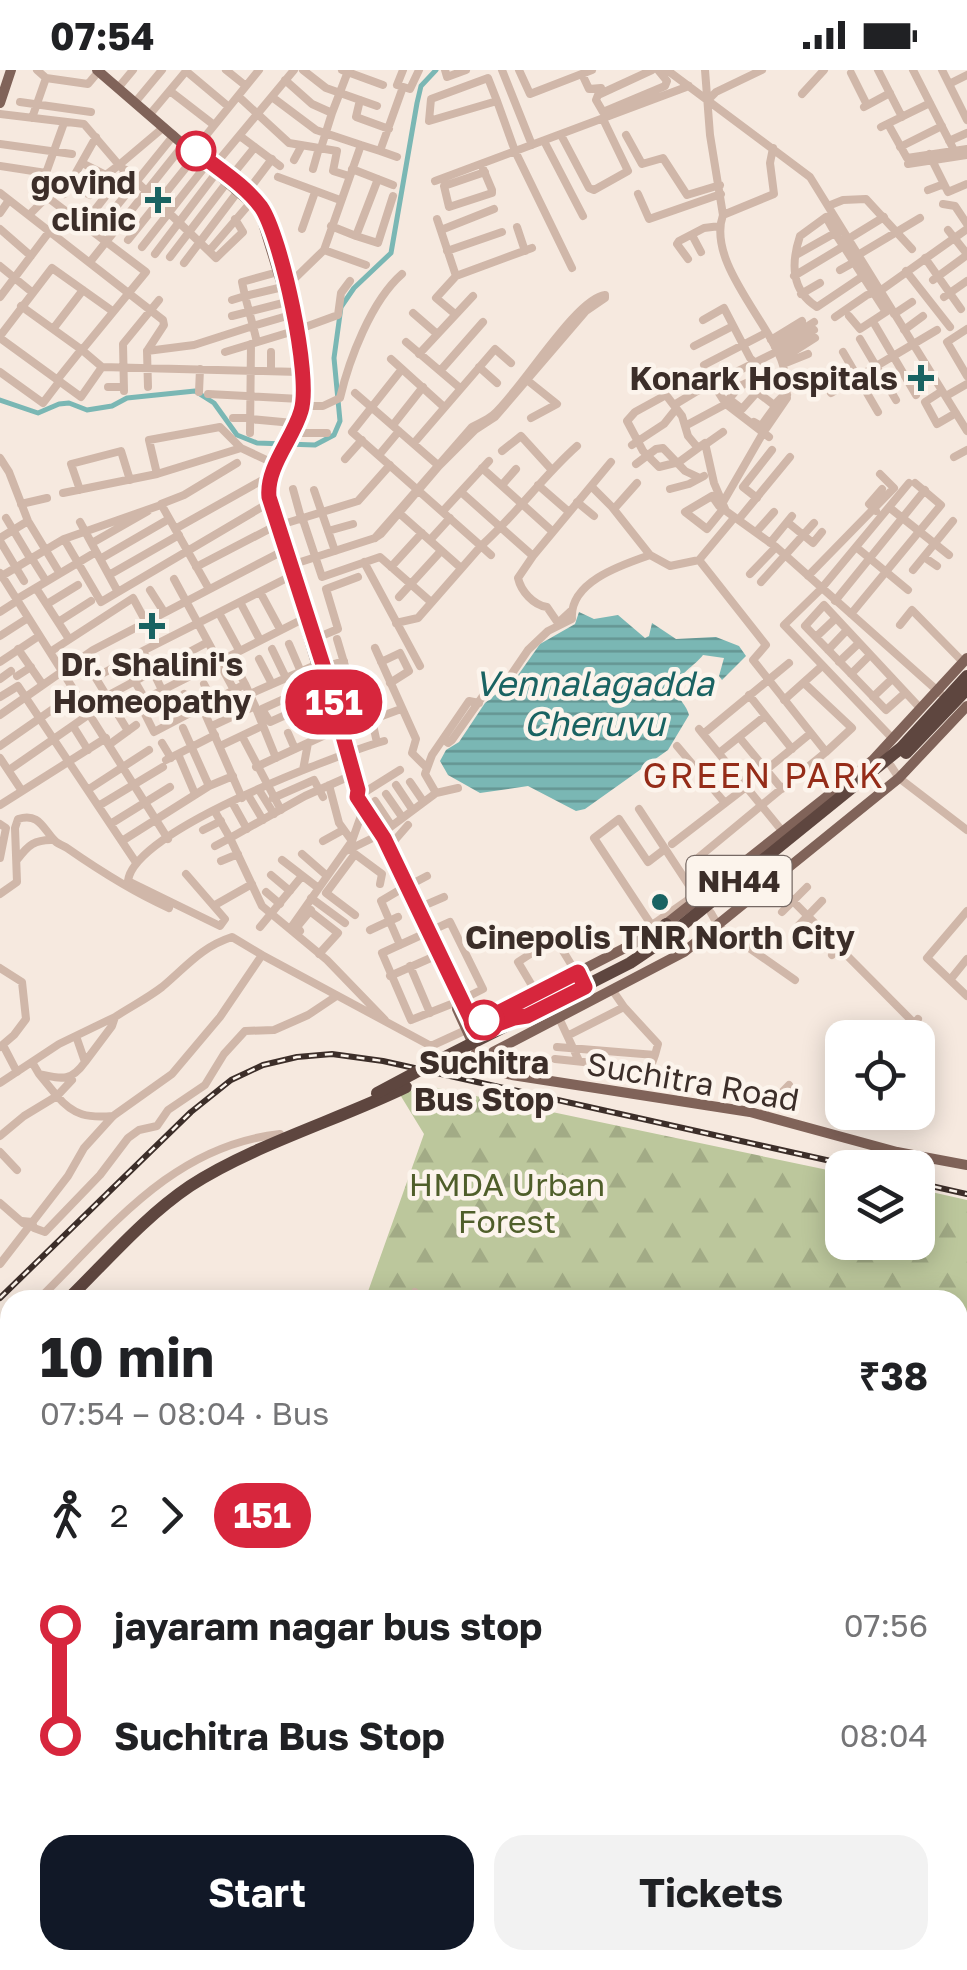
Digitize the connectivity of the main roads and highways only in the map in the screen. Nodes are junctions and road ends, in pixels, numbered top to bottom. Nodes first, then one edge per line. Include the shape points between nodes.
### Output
1 (11, 70) edge
2 (99, 70) edge
3 (119, 86) junction
4 (0, 102) edge
5 (192, 149) junction
6 (246, 195) junction
7 (284, 287) junction
8 (292, 315) junction
9 (296, 331) junction
10 (302, 402) junction
11 (284, 445) junction
12 (276, 526) junction
13 (290, 569) junction
14 (966, 665) edge
15 (321, 666) junction
16 (967, 688) edge
17 (953, 702) edge
18 (339, 730) junction
19 (902, 734) junction
20 (346, 753) junction
21 (895, 772) junction
22 (357, 797) junction
23 (806, 830) junction
24 (380, 834) junction
25 (786, 836) junction
26 (404, 888) junction
27 (706, 894) junction
28 (658, 927) junction
29 (426, 933) junction
30 (649, 951) junction
31 (457, 1002) junction
32 (536, 1015) junction
33 (481, 1022) dead end
34 (477, 1046) junction
35 (447, 1062) junction
36 (494, 1068) junction
37 (871, 1142) junction
38 (233, 1159) junction
39 (967, 1163) edge
40 (66, 1290) edge
41 (77, 1290) edge

1 - 4 main road
2 - 3 main road
3 - 5 main road
3 - 5 main road
5 - 6 main road
6 - 7 main road via 259,210
6 - 7 main road via 264,214
7 - 8 main road
7 - 8 main road
8 - 9 main road
9 - 10 main road
9 - 10 main road
10 - 11 main road
11 - 12 main road via 268,487
11 - 12 main road via 266,478
12 - 13 main road
12 - 13 main road
13 - 15 main road
13 - 15 main road
14 - 17 highway, NH44
15 - 18 main road
15 - 18 main road
16 - 17 highway, NH44
17 - 19 highway, NH44
17 - 19 main road via 920,708
17 - 21 highway, NH44
18 - 20 main road
19 - 23 highway, NH44
19 - 25 main road
20 - 22 main road
20 - 22 main road
21 - 23 highway, NH44
21 - 36 main road via 777,885 684,952 493,1052
22 - 24 main road
23 - 25 highway, NH44
23 - 32 highway, NH44 via 711,914 624,976
24 - 26 main road
24 - 26 main road
25 - 27 highway, NH44
26 - 29 main road
26 - 29 main road
27 - 28 main road
27 - 30 highway, NH44
28 - 30 highway
28 - 33 main road
29 - 31 main road
29 - 31 main road
30 - 32 highway, NH44
31 - 32 main road via 478,1033
31 - 34 main road
32 - 34 highway, NH44
34 - 35 highway, NH44
34 - 36 main road
35 - 36 highway
35 - 38 highway, NH44, bridge
35 - 38 highway, NH44 via 406,1088
36 - 37 main road, Suchitra Road via 750,1112
36 - 37 main road, Suchitra Road via 764,1111
37 - 39 main road, Suchitra Road
38 - 40 highway, NH44 via 170,1191
38 - 41 highway, NH44 via 174,1198

